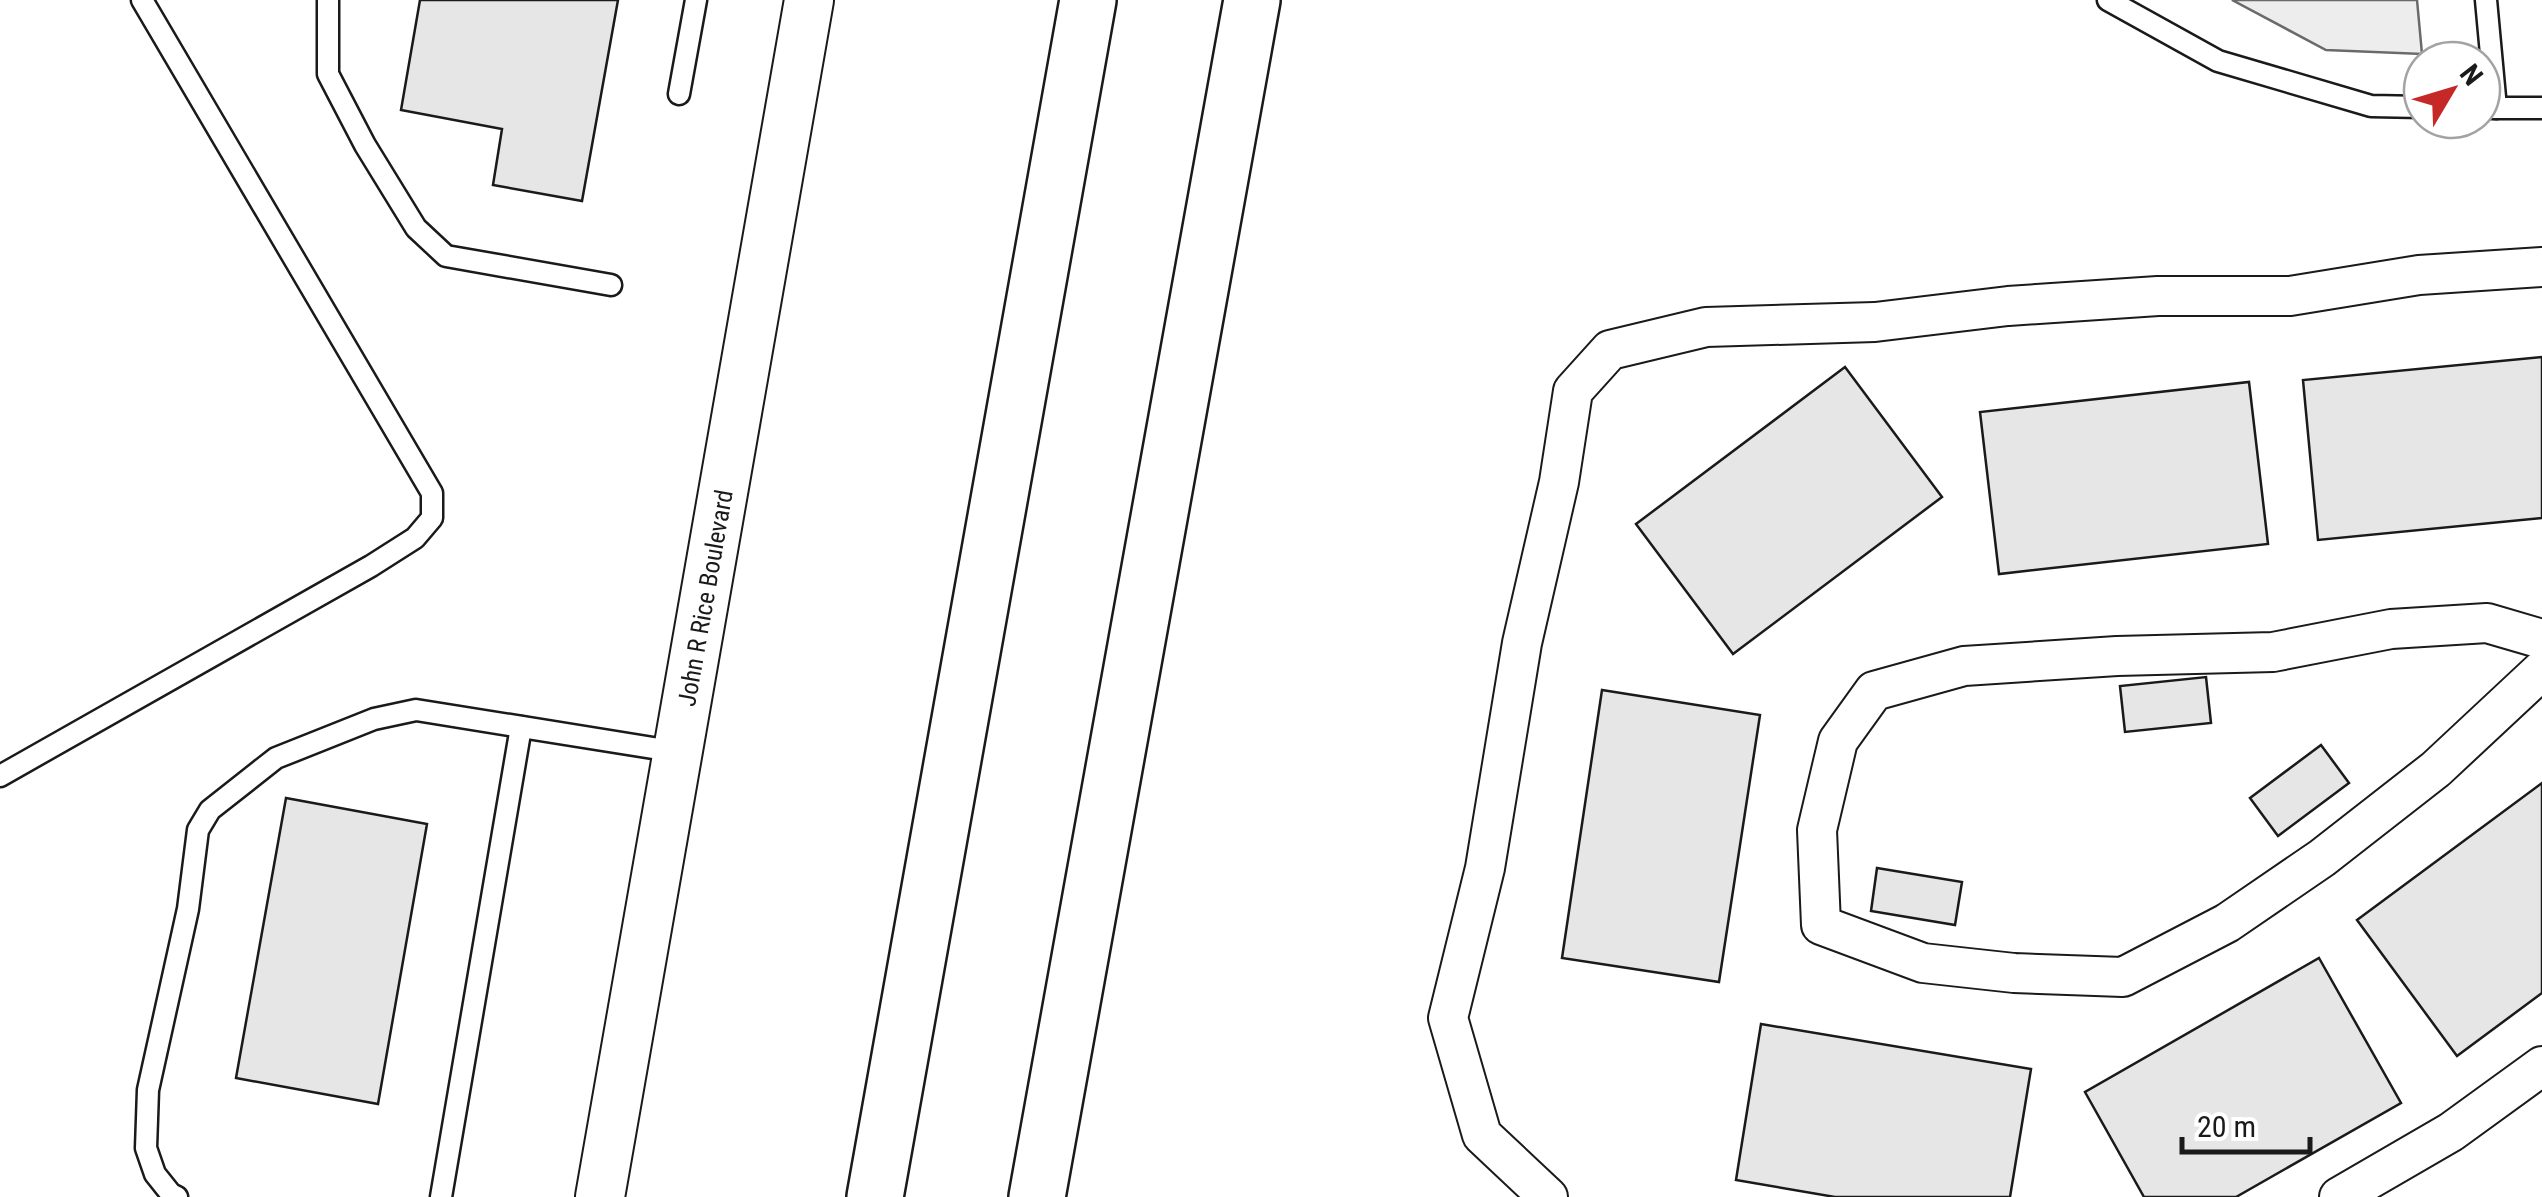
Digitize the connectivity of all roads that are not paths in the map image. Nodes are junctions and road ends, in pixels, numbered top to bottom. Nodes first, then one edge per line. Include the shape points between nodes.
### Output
1 (142, 0) edge
2 (328, 0) edge
3 (696, 0) edge
4 (809, 0) edge
5 (1088, 0) edge
6 (1252, 0) edge
7 (2108, 0) edge
8 (2486, 0) edge
9 (2487, 40) edge
10 (679, 94) dead end
11 (2402, 107) edge
12 (2502, 108) edge
13 (2542, 108) edge
14 (2542, 266) edge
15 (610, 285) dead end
16 (2542, 640) edge
17 (2542, 670) edge
18 (521, 727) junction
19 (678, 752) junction
20 (0, 776) edge
21 (2542, 1066) edge
22 (177, 1197) edge
23 (441, 1197) edge
24 (600, 1197) edge
25 (874, 1197) edge
26 (1037, 1197) edge
27 (1548, 1197) edge
28 (2339, 1197) edge

1 - 20 lane via 432,492 432,518 415,538 371,566
2 - 15 lane via 328,74 416,228 446,256
3 - 10 lane
4 - 19 street, John R Rice Boulevard
5 - 25 highway
6 - 26 highway
7 - 11 lane via 2218,61 2371,106
8 - 9 lane
12 - 13 lane
14 - 27 street via 2290,296 2158,296 1874,322 1706,327 1610,350 1573,390 1484,868 1448,1018 1482,1135
16 - 17 street via 2487,622 2392,629 2273,652 1964,666 1874,691 1838,741 1816,830 1821,924 1923,963 2123,976 2227,923 2322,858 2436,769
18 - 19 lane
18 - 22 lane via 416,710 374,719 276,758 210,810 198,830 188,909 148,1090 146,1148 155,1174
18 - 23 lane
19 - 24 street, John R Rice Boulevard
21 - 28 street via 2451,1132

